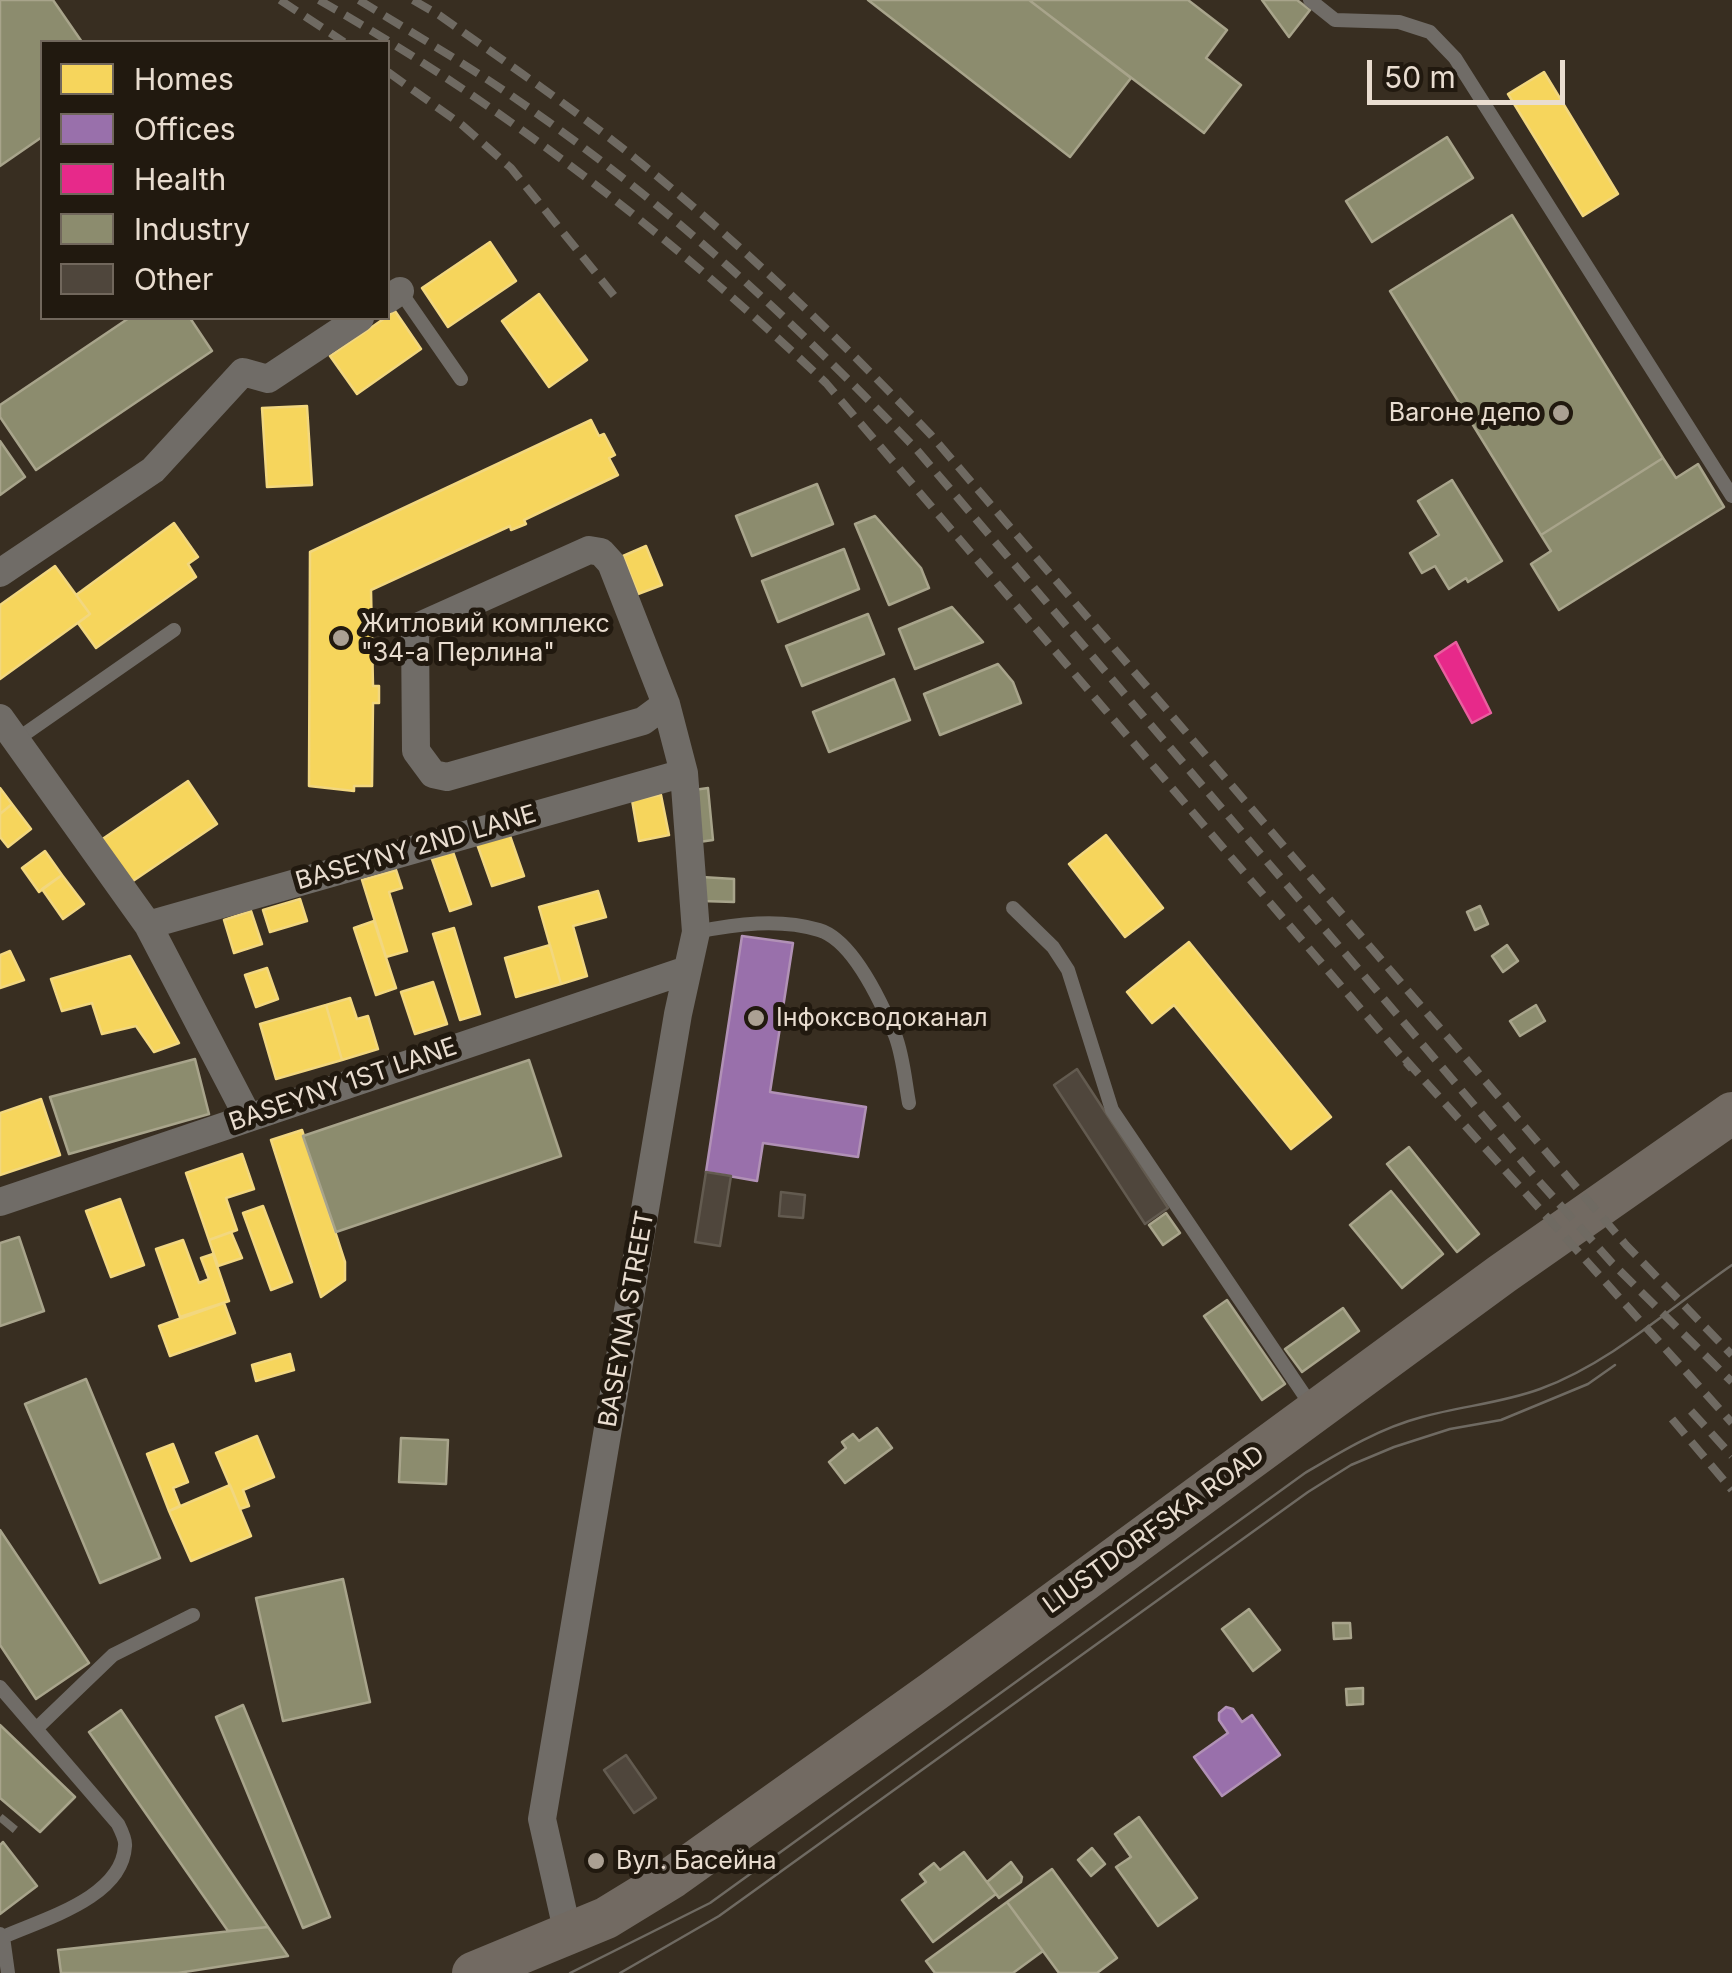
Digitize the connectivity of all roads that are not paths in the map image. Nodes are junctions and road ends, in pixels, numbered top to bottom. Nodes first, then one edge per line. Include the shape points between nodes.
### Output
1 (1310, 0) edge
2 (394, 295) edge
3 (357, 320) edge
4 (461, 379) dead end
5 (1732, 496) edge
6 (0, 573) edge
7 (174, 630) dead end
8 (666, 704) junction
9 (8, 729) edge
10 (684, 772) junction
11 (1013, 908) dead end
12 (148, 925) junction
13 (696, 932) junction
14 (687, 970) junction
15 (909, 1103) dead end
16 (1732, 1112) edge
17 (248, 1116) junction
18 (0, 1202) edge
19 (1315, 1412) junction
20 (193, 1616) dead end
21 (0, 1686) edge
22 (37, 1728) junction
23 (568, 1934) junction
24 (2, 1935) edge
25 (8, 1973) edge
26 (473, 1973) edge

1 - 5 lane via 1335,20 1399,22 1430,32 1455,58
2 - 4 lane
3 - 6 street via 268,380 243,372 153,470
7 - 9 lane
8 - 8 street, BASEYNA STREET via 611,563 600,552 589,550 416,628 416,751 433,774 447,778 643,721
8 - 10 street, BASEYNA STREET
9 - 12 street
10 - 12 street, BASEYNY 2ND LANE
10 - 13 street, BASEYNA STREET
11 - 19 lane via 1068,970 1112,1110
12 - 17 street
13 - 14 street, BASEYNA STREET
13 - 15 lane via 746,922 821,930 843,945 896,1037
14 - 17 street, BASEYNY 1ST LANE
14 - 23 street, BASEYNA STREET via 542,1819
16 - 19 main road, LIUSTDORFSKA ROAD
17 - 18 street, BASEYNY 1ST LANE
19 - 23 main road, LIUSTDORFSKA ROAD via 673,1877
20 - 22 lane via 113,1655
21 - 22 lane
22 - 24 lane via 118,1824 126,1845 102,1892
23 - 26 main road, LIUSTDORFSKA ROAD
24 - 25 lane

